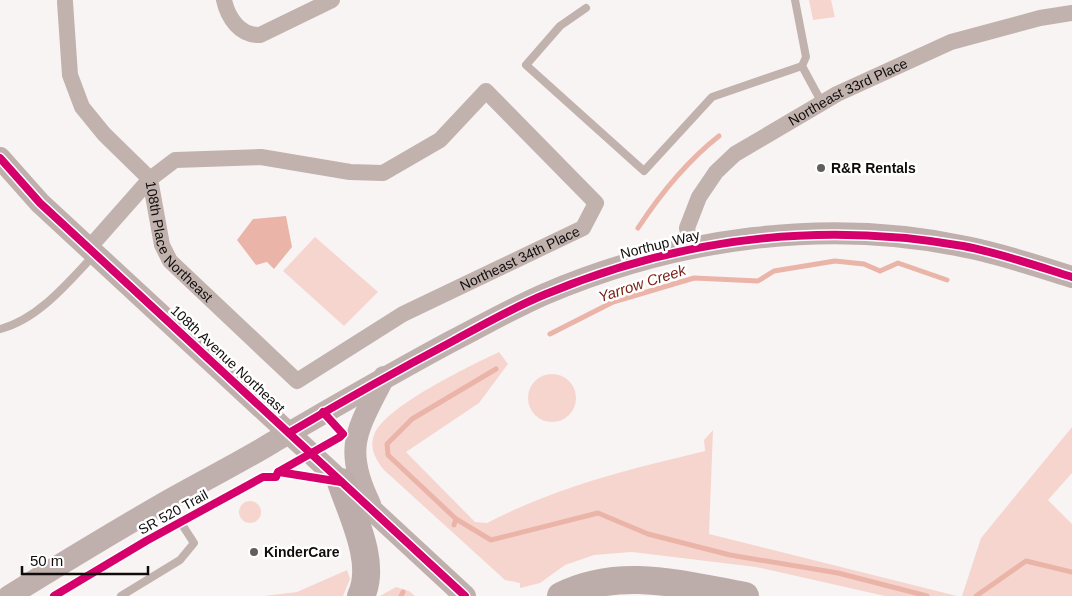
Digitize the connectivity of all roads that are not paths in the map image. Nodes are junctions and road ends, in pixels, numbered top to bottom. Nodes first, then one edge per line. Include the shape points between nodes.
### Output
1 (224, 0) edge
2 (332, 0) edge
3 (795, 0) edge
4 (65, 2) dead end
5 (586, 8) dead end
6 (1072, 13) edge
7 (802, 66) junction
8 (822, 103) junction
9 (0, 158) edge
10 (150, 179) junction
11 (690, 248) junction
12 (92, 251) junction
13 (1072, 277) edge
14 (0, 329) edge
15 (384, 377) junction
16 (297, 381) joint
17 (289, 433) junction
18 (341, 482) junction
19 (167, 501) junction
20 (375, 514) junction
21 (10, 596) edge
22 (121, 596) edge
23 (362, 596) edge
24 (465, 596) edge
25 (561, 596) edge
26 (745, 596) edge

1 - 2 street via 242,31 260,35
3 - 7 lane via 806,57
4 - 10 street, 108th Place Northeast via 70,75 82,107 104,134
5 - 7 lane via 560,26 526,66 644,172 712,97
6 - 8 street, Northeast 33rd Place via 1040,18 951,42
7 - 8 lane
8 - 11 street, Northeast 33rd Place via 735,154 716,172 699,197 687,228
9 - 12 main road, 108th Avenue Northeast via 40,203
10 - 12 street
10 - 16 street, 108th Place Northeast via 162,245 170,261
10 - 16 street, Northeast 34th Place via 175,160 261,157 350,172 383,173 440,140 486,91 596,203 583,228 403,314
11 - 13 main road, Northup Way via 760,237 861,234 966,247
11 - 15 main road, Northup Way via 611,270 546,294
12 - 14 lane via 38,310 12,326
12 - 17 main road, 108th Avenue Northeast
15 - 17 main road, Northup Way
15 - 20 main road via 360,425 354,451 358,477
17 - 18 main road, 108th Avenue Northeast
17 - 19 main road, Northup Way
18 - 20 main road, 108th Avenue Northeast
18 - 23 highway via 366,558 367,574
19 - 21 main road, Northup Way
19 - 22 lane via 194,543 180,560
20 - 24 main road, 108th Avenue Northeast
25 - 26 highway via 601,582 638,579

